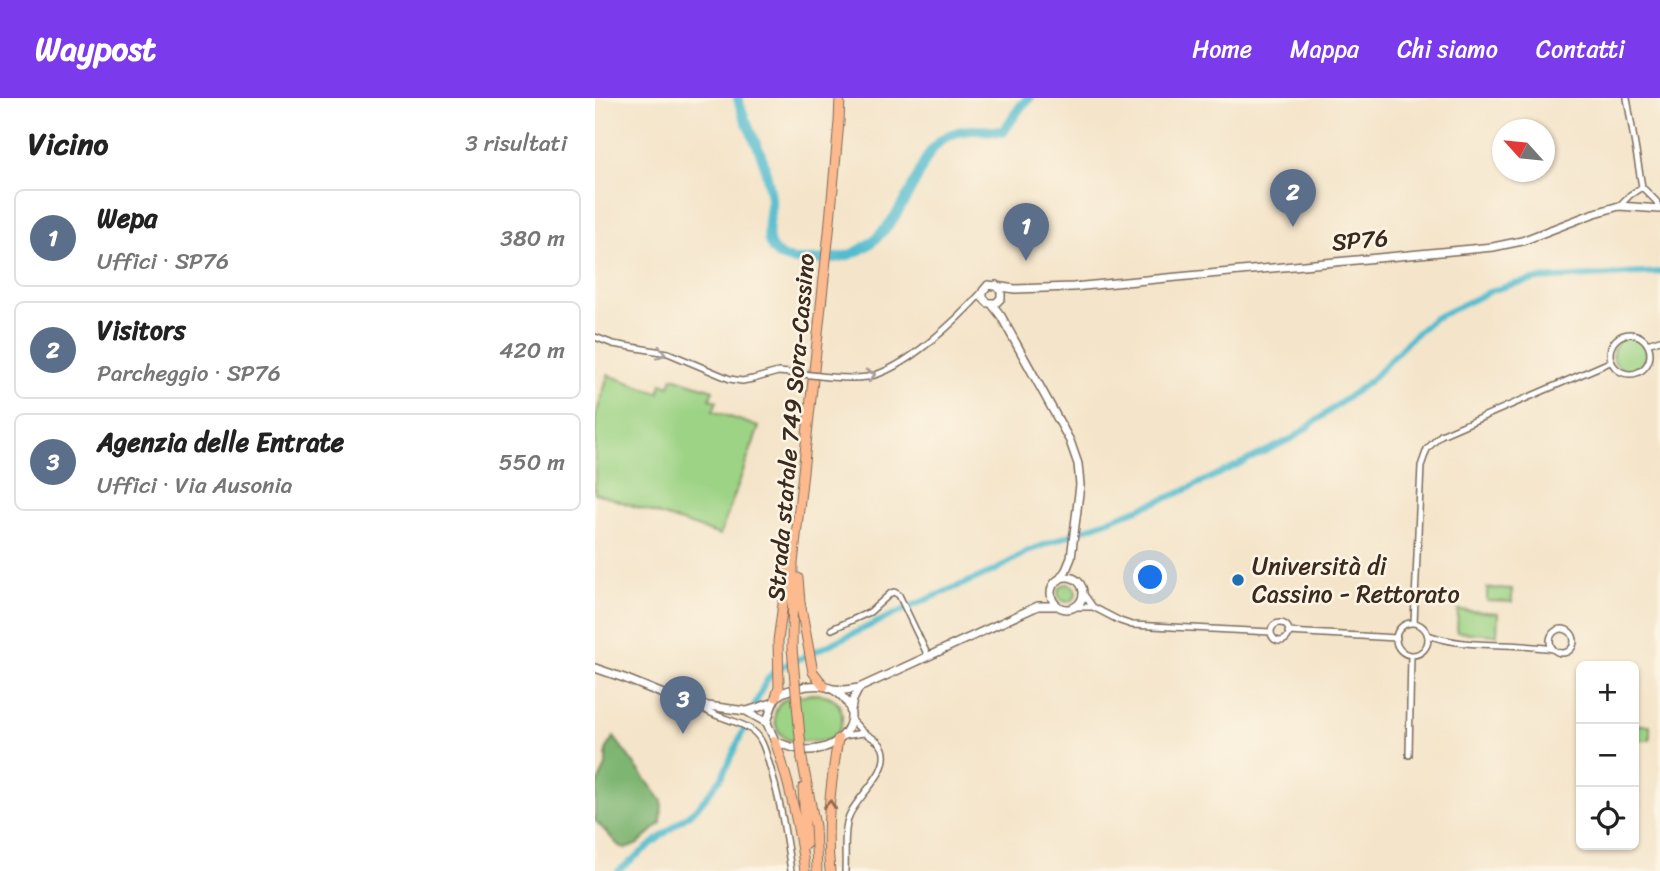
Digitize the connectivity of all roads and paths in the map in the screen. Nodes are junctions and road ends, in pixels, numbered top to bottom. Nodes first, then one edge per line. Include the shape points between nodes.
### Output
1 (840, 98) edge
2 (1627, 98) edge
3 (1642, 187) junction
4 (1619, 206) junction
5 (1660, 209) edge
6 (996, 285) junction
7 (1015, 289) junction
8 (983, 291) junction
9 (1000, 299) junction
10 (989, 303) junction
11 (972, 304) junction
12 (1001, 316) junction
13 (595, 337) edge
14 (1660, 340) edge
15 (1647, 344) junction
16 (1611, 362) junction
17 (797, 520) junction
18 (1072, 558) junction
19 (1059, 580) junction
20 (1078, 582) junction
21 (1052, 589) junction
22 (1083, 593) junction
23 (1038, 606) junction
24 (1057, 606) junction
25 (1075, 607) junction
26 (1094, 607) junction
27 (1414, 623) junction
28 (832, 629) dead end
29 (1271, 632) junction
30 (1288, 632) junction
31 (1427, 635) junction
32 (1397, 638) junction
33 (1550, 639) junction
34 (1444, 640) junction
35 (1474, 643) junction
36 (1427, 644) junction
37 (1534, 646) junction
38 (1553, 649) junction
39 (1475, 653) dead end
40 (1411, 655) junction
41 (928, 656) junction
42 (1533, 656) dead end
43 (595, 668) edge
44 (828, 688) junction
45 (859, 688) junction
46 (774, 700) junction
47 (700, 706) junction
48 (746, 711) junction
49 (851, 716) junction
50 (767, 723) junction
51 (864, 733) junction
52 (841, 738) junction
53 (775, 741) junction
54 (1409, 755) dead end
55 (802, 759) junction
56 (815, 826) junction
57 (791, 871) edge
58 (806, 871) edge
59 (817, 871) edge
60 (828, 871) edge
61 (845, 871) edge

1 - 17 highway, Strada statale 749 Sora-Cassino
2 - 3 street
3 - 4 street
3 - 5 street
4 - 5 street, SP76
4 - 7 street, SP76 via 1493,247
6 - 7 street, SP76
6 - 8 street
6 - 9 street
7 - 9 street, SP76
8 - 10 street
8 - 11 street
9 - 10 street, SP76
9 - 12 street
10 - 11 street
10 - 12 street
13 -> 11 street, bridge via 668,354 742,381 778,372 852,379 870,377 909,358
12 - 18 street via 1070,441 1078,464
14 - 15 street
15 - 16 street via 1631,334 1618,337 1610,348
15 - 16 street via 1648,363 1639,373 1619,372
16 - 27 street via 1441,435 1427,449 1421,466
17 - 44 highway via 799,592 813,673
17 - 46 highway via 787,567
17 - 55 highway, Strada statale 749 Sora-Cassino, bridge via 792,648
18 - 19 street
18 - 20 street
19 - 20 street
19 - 21 street
20 - 22 street
21 - 23 street
21 - 24 street
22 - 25 street
22 - 26 street
23 - 24 street
23 - 41 street
24 - 25 street
25 - 26 street
26 - 29 street via 1132,625
27 - 31 street
27 - 32 street via 1402,627
28 - 41 street via 870,612 894,592
29 - 30 street via 1279,623
29 - 30 street via 1279,641
30 - 32 street
31 - 34 street
31 - 36 street
32 - 40 street via 1402,651
33 - 37 street
33 - 38 street
33 - 38 street via 1561,629 1573,637 1567,651
34 - 35 street
34 - 36 street
35 - 37 street
35 - 39 street
36 - 40 street
37 - 38 street
37 - 42 street
40 - 54 street
41 - 45 street
43 - 47 street
44 - 45 street
44 - 46 street via 807,686 782,692
44 - 49 street via 845,698
45 - 49 street
46 - 48 street
46 - 50 street
47 - 48 street
47 - 57 street via 758,736 778,790
48 - 50 street
49 - 51 street
49 - 52 street
50 - 53 street
51 - 52 street
51 - 61 street via 882,747 884,758 879,774 849,816
52 - 53 street via 817,750 790,748
60 -> 52 highway via 827,833
53 - 58 highway
55 - 56 highway, Strada statale 749 Sora-Cassino
55 - 58 highway, Strada statale 749 Sora-Cassino
56 - 59 highway, Strada statale 749 Sora-Cassino
56 - 60 highway

